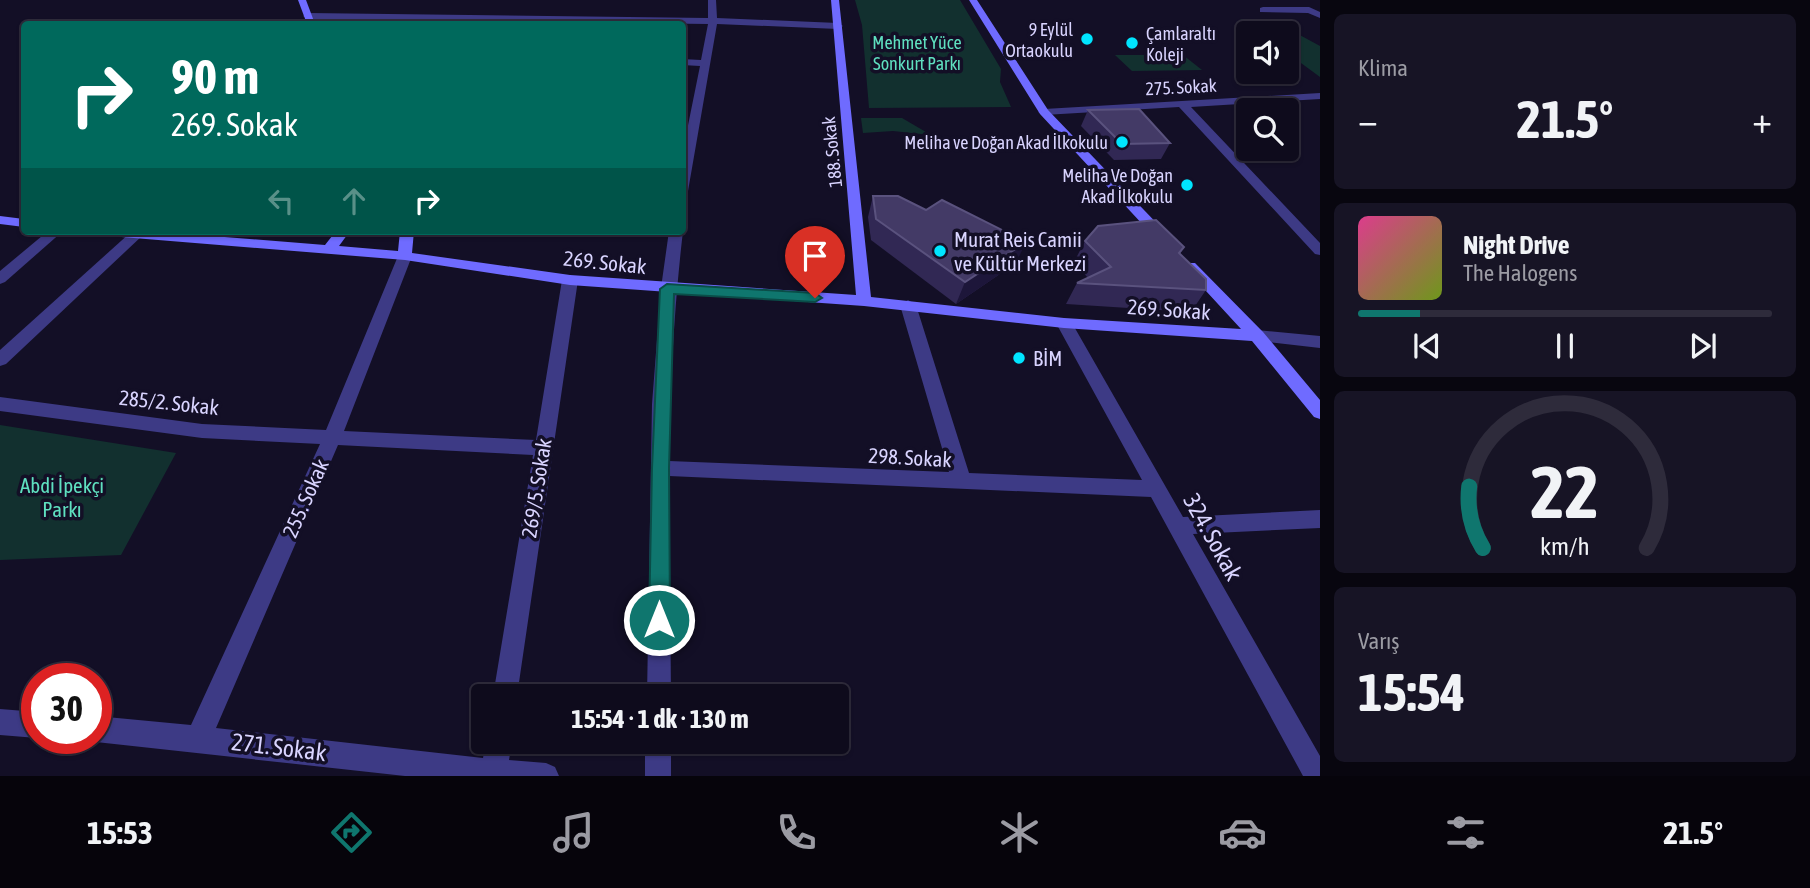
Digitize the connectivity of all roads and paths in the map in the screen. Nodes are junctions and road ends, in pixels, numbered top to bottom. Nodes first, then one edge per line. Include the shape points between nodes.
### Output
1 (302, 0) edge
2 (712, 0) edge
3 (835, 0) edge
4 (973, 0) edge
5 (1263, 10) dead end
6 (1320, 15) edge
7 (310, 20) edge
8 (401, 21) edge
9 (686, 21) edge
10 (713, 21) junction
11 (838, 26) junction
12 (686, 62) edge
13 (705, 63) junction
14 (1320, 96) edge
15 (1304, 97) junction
16 (1183, 105) junction
17 (1320, 109) edge
18 (1044, 112) junction
19 (686, 150) edge
20 (0, 220) edge
21 (21, 223) edge
22 (51, 235) edge
23 (136, 235) joint
24 (340, 235) edge
25 (407, 235) edge
26 (675, 235) edge
27 (328, 251) junction
28 (1320, 251) edge
29 (405, 256) junction
30 (0, 279) edge
31 (570, 280) junction
32 (667, 289) junction
33 (864, 301) junction
34 (908, 305) junction
35 (1064, 323) junction
36 (1257, 336) junction
37 (1320, 342) edge
38 (0, 360) edge
39 (0, 404) edge
40 (1320, 412) edge
41 (333, 436) junction
42 (542, 448) junction
43 (660, 468) junction
44 (961, 482) junction
45 (1157, 489) junction
46 (1320, 519) edge
47 (1177, 526) junction
48 (507, 684) edge
49 (659, 684) edge
50 (0, 722) edge
51 (21, 724) edge
52 (112, 730) edge
53 (199, 737) junction
54 (497, 754) edge
55 (658, 754) edge
56 (494, 773) junction
57 (546, 776) edge
58 (658, 776) edge
59 (1317, 776) edge

1 - 7 street
2 - 10 street
3 - 11 street, 188. Sokak
4 - 18 street
5 - 6 street via 1309,10
7 - 8 street
9 - 10 street
10 - 11 street
10 - 13 street
11 - 33 street, 188. Sokak
12 - 13 street
13 - 19 street
14 - 15 street, 275. Sokak
15 - 16 street, 275. Sokak
15 - 17 street
16 - 18 street, 275. Sokak
16 - 28 street
18 - 36 street
20 - 21 street
22 - 30 street
23 - 27 street, 269. Sokak
23 - 38 street
24 - 27 street
25 - 29 street
26 - 32 street
27 - 29 street, 269. Sokak
29 - 31 street, 269. Sokak
29 - 41 street, 255. Sokak
31 - 32 street, 269. Sokak
31 - 42 street, 269/5. Sokak
32 - 33 street, 269. Sokak
32 - 43 street
33 - 34 street, 269. Sokak
34 - 35 street, 269. Sokak
34 - 44 street
35 - 36 street, 269. Sokak
35 - 45 street, 324. Sokak
36 - 37 street, 269. Sokak
36 - 40 street
39 - 41 street, 285/2. Sokak via 202,431
41 - 42 street, 285/2. Sokak
41 - 53 street, 255. Sokak
42 - 48 street, 269/5. Sokak
43 - 44 street, 298. Sokak
43 - 49 street
44 - 45 street, 298. Sokak
45 - 47 street, 324. Sokak
46 - 47 street
47 - 59 street, 324. Sokak
50 - 51 street
52 - 53 street, 271. Sokak
53 - 56 street, 271. Sokak
54 - 56 street
55 - 58 street
56 - 57 street, 271. Sokak

